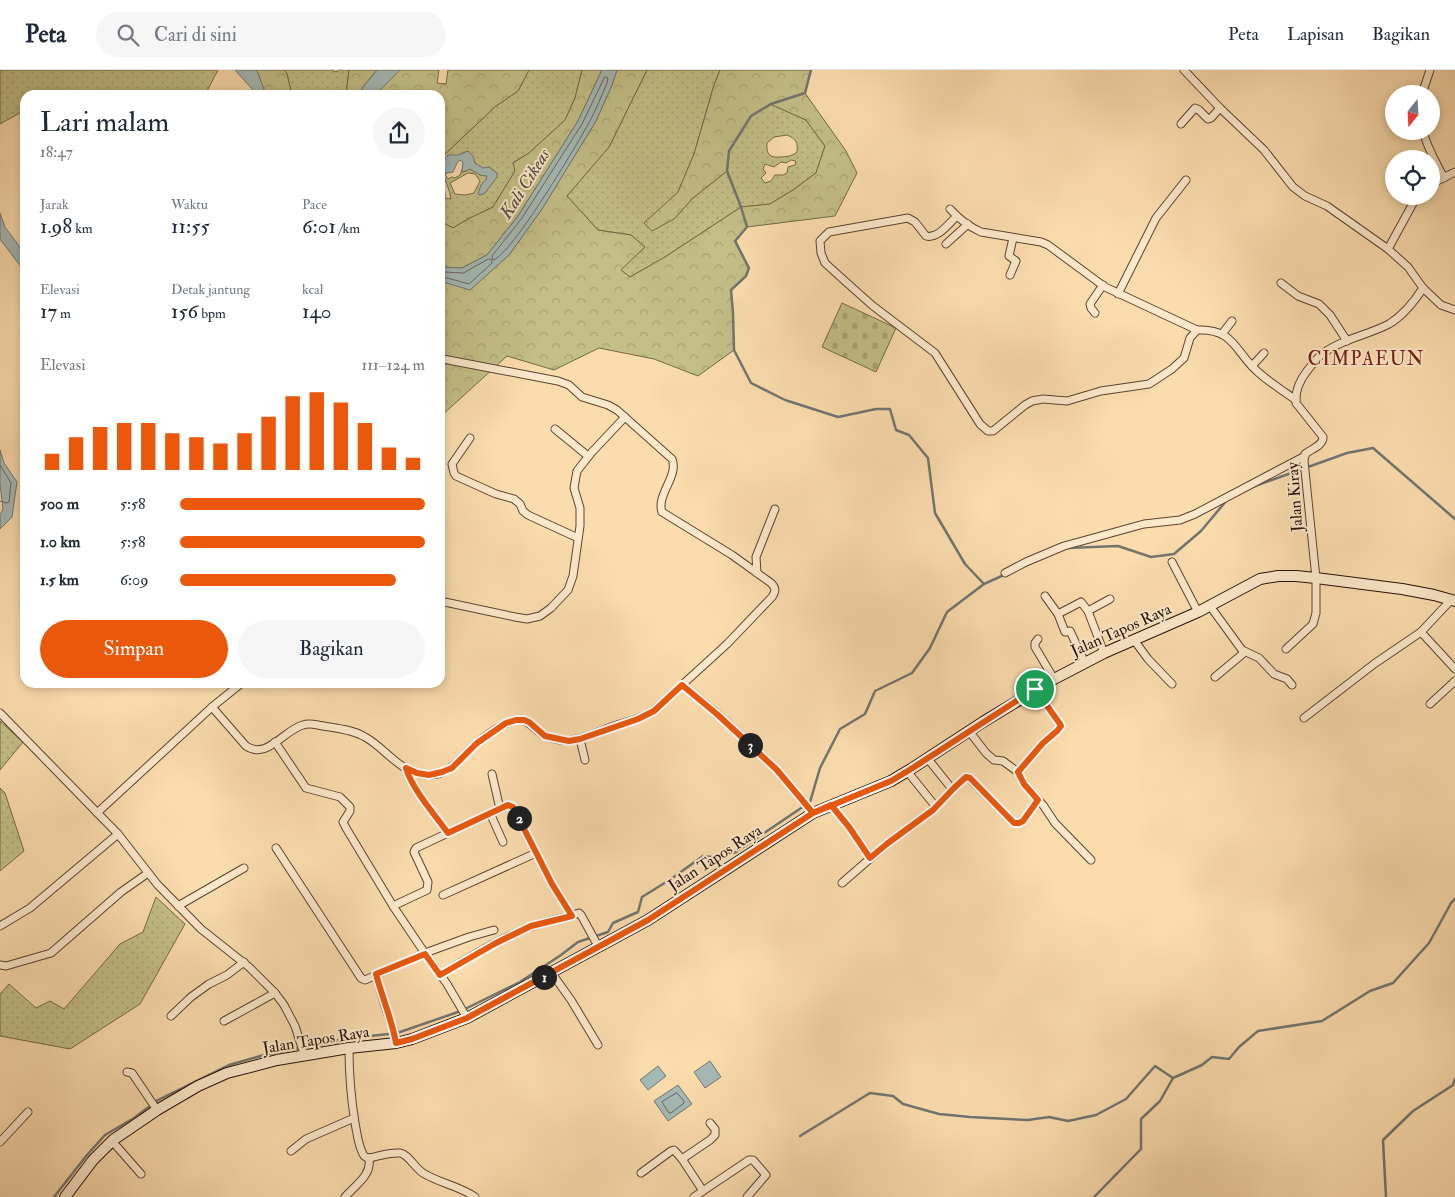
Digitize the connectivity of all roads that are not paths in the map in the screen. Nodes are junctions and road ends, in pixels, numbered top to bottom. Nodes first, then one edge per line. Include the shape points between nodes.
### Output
1 (1184, 70) edge
2 (1430, 70) edge
3 (1425, 85) edge
4 (1220, 108) junction
5 (1181, 124) dead end
6 (1426, 140) edge
7 (1455, 172) edge
8 (1444, 178) junction
9 (1186, 180) dead end
10 (1440, 180) edge
11 (1411, 205) edge
12 (950, 209) dead end
13 (957, 216) junction
14 (968, 224) junction
15 (1013, 238) junction
16 (946, 244) dead end
17 (1388, 249) junction
18 (1010, 275) dead end
19 (1281, 283) dead end
20 (1103, 286) junction
21 (1423, 288) junction
22 (1118, 294) junction
23 (1455, 310) edge
24 (1095, 313) dead end
25 (1232, 321) dead end
26 (1197, 330) junction
27 (1222, 334) junction
28 (1347, 341) junction
29 (1264, 352) dead end
30 (445, 360) edge
31 (1252, 366) junction
32 (1296, 400) junction
33 (626, 417) junction
34 (555, 429) dead end
35 (470, 438) dead end
36 (588, 456) junction
37 (1305, 458) junction
38 (775, 509) dead end
39 (578, 538) junction
40 (1172, 562) dead end
41 (757, 573) junction
42 (1005, 573) dead end
43 (1316, 578) junction
44 (1045, 596) dead end
45 (1110, 599) dead end
46 (1453, 601) edge
47 (445, 602) edge
48 (1210, 606) junction
49 (1088, 611) junction
50 (1198, 612) junction
51 (1058, 614) junction
52 (1421, 632) junction
53 (1038, 639) dead end
54 (1134, 640) junction
55 (1286, 649) dead end
56 (1245, 652) junction
57 (1104, 653) junction
58 (1084, 663) junction
59 (1455, 669) edge
60 (1215, 677) dead end
61 (1054, 679) junction
62 (1455, 681) edge
63 (1172, 684) dead end
64 (682, 685) junction
65 (1292, 685) dead end
66 (235, 688) edge
67 (1035, 689) junction
68 (1430, 704) dead end
69 (212, 706) junction
70 (0, 712) edge
71 (1304, 718) dead end
72 (969, 731) junction
73 (580, 739) junction
74 (275, 742) junction
75 (928, 759) junction
76 (585, 760) dead end
77 (406, 768) junction
78 (907, 771) junction
79 (1018, 772) junction
80 (492, 774) dead end
81 (952, 789) junction
82 (1038, 800) junction
83 (831, 805) junction
84 (936, 807) junction
85 (500, 809) junction
86 (811, 809) junction
87 (97, 813) junction
88 (490, 813) junction
89 (448, 833) junction
90 (118, 834) junction
91 (503, 842) dead end
92 (276, 848) dead end
93 (536, 853) junction
94 (870, 858) junction
95 (1091, 860) dead end
96 (244, 868) dead end
97 (148, 873) junction
98 (842, 883) dead end
99 (443, 895) dead end
100 (178, 906) junction
101 (394, 906) junction
102 (572, 916) junction
103 (0, 926) edge
104 (494, 930) dead end
105 (597, 944) junction
106 (425, 954) junction
107 (244, 962) junction
108 (0, 965) edge
109 (551, 972) junction
110 (376, 974) junction
111 (440, 975) junction
112 (275, 993) junction
113 (171, 1016) dead end
114 (467, 1018) junction
115 (224, 1021) dead end
116 (396, 1043) junction
117 (598, 1045) dead end
118 (348, 1048) junction
119 (303, 1050) junction
120 (127, 1072) dead end
121 (154, 1106) junction
122 (28, 1112) dead end
123 (354, 1118) junction
124 (710, 1123) dead end
125 (112, 1141) junction
126 (0, 1142) edge
127 (291, 1151) dead end
128 (369, 1158) junction
129 (682, 1159) junction
130 (641, 1173) dead end
131 (141, 1174) dead end
132 (703, 1191) junction
133 (65, 1197) edge
134 (344, 1197) edge
135 (475, 1197) edge
136 (694, 1197) edge
137 (747, 1197) edge

1 - 4 street
2 - 3 street
4 - 5 street via 1208,119 1195,108
4 - 17 street via 1264,150 1298,192 1327,206
6 - 8 street
7 - 8 street
8 - 10 street
9 - 22 street via 1156,218
11 - 17 street
12 - 13 street
13 - 14 street
13 - 26 street via 931,237 908,218 829,232 820,241 820,253 825,263 846,282 935,353 980,424 988,431 993,431 1032,401 1068,400 1149,384 1184,358 1190,338
14 - 15 street via 981,232
14 - 16 street
15 - 18 street via 1010,256 1016,261
15 - 20 street via 1048,245
17 - 21 street via 1408,267
19 - 28 street via 1298,296 1319,304
20 - 22 street
20 - 24 street via 1090,304
21 - 23 street via 1441,305
21 - 28 street via 1400,316 1389,324
22 - 26 street
25 - 27 street
26 - 27 street
27 - 31 street
28 - 32 street via 1325,352 1313,363 1299,384
29 - 31 street
30 - 33 street via 558,381 569,385 582,397 608,405
31 - 32 street
32 - 37 street, Jalan Kiray via 1298,407 1323,437
33 - 36 street
33 - 41 street via 674,461 661,502 662,512
34 - 36 street
35 - 39 street via 452,464 456,476 514,499 528,515
36 - 39 street via 577,471 574,485 580,508
37 - 42 street via 1180,520 1144,524 1064,546
37 - 43 street, Jalan Kiray
38 - 41 street via 756,557
39 - 47 street via 568,590 540,616 515,617
40 - 50 street
41 - 64 street via 775,587 774,593 727,644
43 - 46 main road, Jalan Tapos Raya via 1402,589
43 - 48 main road, Jalan Tapos Raya via 1287,576 1260,579
43 - 55 street, Jalan Kiray via 1314,622
44 - 51 street
45 - 49 street
46 - 52 street
48 - 50 main road, Jalan Tapos Raya
48 - 56 street
49 - 51 street via 1082,602
49 - 57 street
50 - 54 main road, Jalan Tapos Raya
51 - 58 street via 1064,632 1070,631
52 - 59 street
52 - 71 street
53 - 61 street via 1035,647
54 - 57 main road, Jalan Tapos Raya
54 - 63 street
56 - 60 street
56 - 65 street via 1259,658 1274,674 1287,678
57 - 58 main road, Jalan Tapos Raya
58 - 61 main road, Jalan Tapos Raya
61 - 67 main road, Jalan Tapos Raya
62 - 68 street
64 - 73 street via 654,711
64 - 86 street via 777,770
66 - 69 street
67 - 72 main road, Jalan Tapos Raya
67 - 79 street via 1061,726
69 - 74 street via 246,746 261,750
69 - 87 street
70 - 87 street
72 - 75 main road, Jalan Tapos Raya
72 - 79 street via 994,760 1004,761
73 - 76 street
73 - 77 street via 569,741 545,736 529,722 516,720 477,743 452,768 429,775
74 - 77 street via 304,724 354,732 369,739
74 - 101 street via 306,788 340,798 350,807 343,822
75 - 78 main road, Jalan Tapos Raya
75 - 81 street
77 - 89 street
78 - 83 main road, Jalan Tapos Raya via 891,781
78 - 84 street
79 - 82 street
80 - 85 street
81 - 82 street via 966,777 970,778 1014,823 1023,821
81 - 84 street
82 - 95 street
83 - 86 main road, Jalan Tapos Raya
83 - 94 street
84 - 94 street
85 - 88 street
85 - 93 street via 513,807
86 - 105 main road, Jalan Tapos Raya via 648,920
87 - 90 street
88 - 89 street
88 - 91 street
89 - 101 street via 416,848 414,852 428,882 427,890
90 - 97 street
90 - 103 street via 30,908
92 - 110 street via 361,978 369,979
93 - 99 street
93 - 102 street
94 - 98 street
96 - 100 street
97 - 100 street
97 - 108 street via 106,904 51,953
100 - 107 street via 201,929
101 - 106 street
102 - 105 street via 580,914
102 - 111 street via 531,926
104 - 106 street
105 - 109 main road, Jalan Tapos Raya
106 - 110 street
106 - 111 street
107 - 112 street
107 - 113 street via 191,997
109 - 114 main road, Jalan Tapos Raya
109 - 117 street
110 - 116 street
111 - 114 street
112 - 115 street
112 - 119 street via 288,1012
114 - 116 main road, Jalan Tapos Raya
116 - 118 main road, Jalan Tapos Raya
118 - 119 main road, Jalan Tapos Raya
118 - 123 street
119 - 121 main road, Jalan Tapos Raya via 227,1073
120 - 121 street via 132,1073
121 - 125 main road, Jalan Tapos Raya
122 - 126 street
123 - 127 street via 306,1139
123 - 128 street via 357,1138 363,1154
124 - 129 street via 715,1132 713,1137
125 - 131 street
125 - 133 main road, Jalan Tapos Raya
128 - 134 street via 369,1171
128 - 135 street via 401,1153 423,1173
129 - 130 street via 673,1150
129 - 132 street
132 - 136 street
132 - 137 street via 753,1160 766,1175

